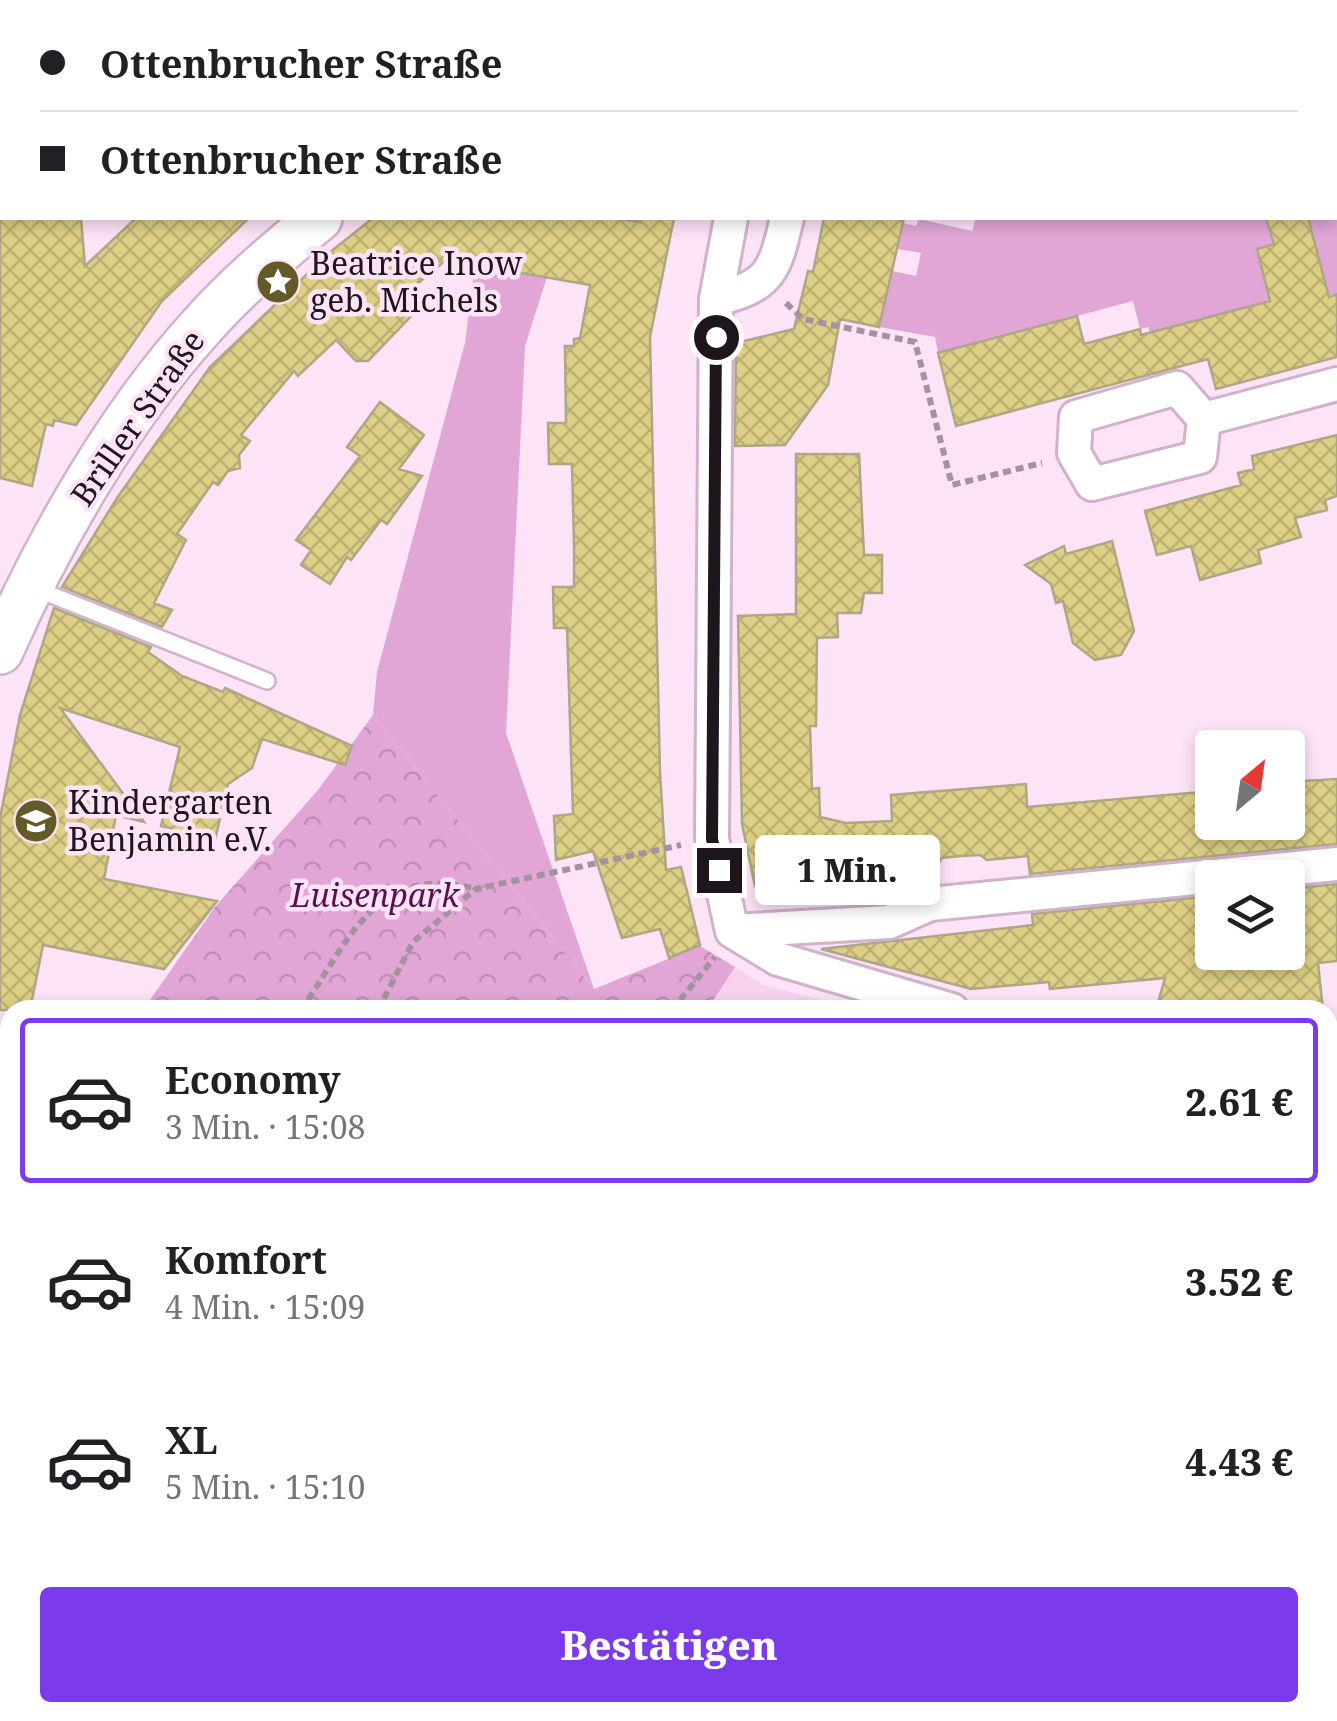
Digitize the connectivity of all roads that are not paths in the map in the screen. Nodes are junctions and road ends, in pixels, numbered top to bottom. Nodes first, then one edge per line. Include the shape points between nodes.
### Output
1 (317, 220) edge
2 (731, 220) edge
3 (787, 220) edge
4 (716, 299) junction
5 (1337, 384) edge
6 (1204, 419) dead end
7 (30, 587) junction
8 (0, 651) edge
9 (267, 682) dead end
10 (1337, 864) edge
11 (732, 931) junction
12 (918, 1000) edge

1 - 7 main road, Briller Straße via 201,327 159,379
2 - 4 street
3 - 4 street via 763,282
4 - 11 street via 712,839
5 - 6 street
7 - 8 main road, Briller Straße
7 - 9 lane
10 - 11 street via 930,904 889,922
11 - 12 street via 778,959

